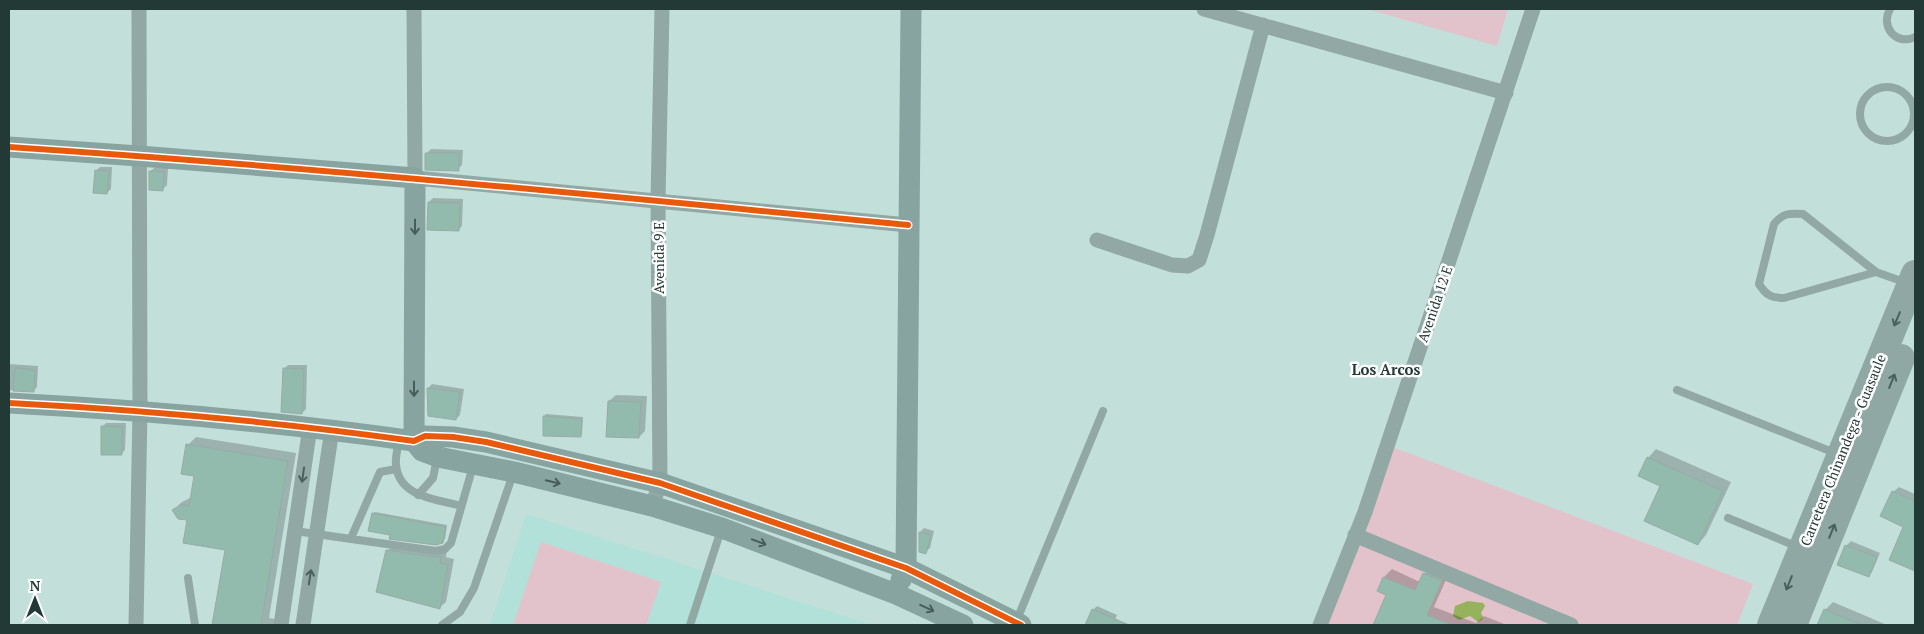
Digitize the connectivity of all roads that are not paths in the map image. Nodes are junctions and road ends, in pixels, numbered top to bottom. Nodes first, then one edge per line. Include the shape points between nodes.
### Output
1 (139, 9) edge
2 (414, 9) edge
3 (662, 9) edge
4 (911, 9) edge
5 (1204, 9) edge
6 (1533, 9) edge
7 (1890, 9) edge
8 (1263, 26) junction
9 (1915, 37) edge
10 (1506, 93) junction
11 (1914, 125) edge
12 (9, 147) edge
13 (139, 156) junction
14 (415, 178) junction
15 (658, 201) junction
16 (908, 225) junction
17 (1097, 240) dead end
18 (1876, 272) junction
19 (1913, 279) edge
20 (1915, 322) edge
21 (1677, 390) dead end
22 (9, 403) edge
23 (140, 410) junction
24 (1103, 411) dead end
25 (310, 427) junction
26 (332, 429) junction
27 (406, 440) junction
28 (1840, 455) junction
29 (438, 457) junction
30 (474, 463) junction
31 (396, 468) junction
32 (514, 472) junction
33 (660, 483) junction
34 (418, 495) junction
35 (461, 506) junction
36 (652, 506) junction
37 (726, 518) junction
38 (1728, 518) dead end
39 (295, 530) junction
40 (317, 533) junction
41 (1355, 536) junction
42 (351, 538) junction
43 (1802, 549) junction
44 (906, 568) junction
45 (188, 578) dead end
46 (896, 594) junction
47 (1018, 624) edge
48 (136, 625) edge
49 (195, 625) edge
50 (281, 625) edge
51 (303, 625) edge
52 (442, 625) edge
53 (690, 625) edge
54 (963, 625) edge
55 (1320, 625) edge
56 (1571, 625) edge
57 (1771, 625) edge
58 (1793, 625) edge

1 - 13 street
2 - 14 street
3 - 15 street, Avenida 9 E
4 - 16 street
5 - 8 street
6 - 10 street, Avenida 12 E
7 - 9 lane via 1886,16 1888,28 1896,37 1909,40
8 - 10 street
8 - 17 street via 1199,260 1188,266 1172,264
10 - 41 street, Avenida 12 E
11 - 11 lane via 1914,107 1906,93 1890,86 1873,90 1862,103 1860,120 1869,134 1877,138 1885,141 1901,137
12 - 13 street
13 - 14 street
13 - 23 street
14 - 15 street
14 -> 27 street
15 - 16 street
15 - 33 street, Avenida 9 E
16 - 44 street
18 - 18 lane via 1803,214 1788,213 1774,224 1759,284 1765,294 1784,298
18 - 19 lane
19 -> 28 highway, Carretera Chinandega - Guasaule
58 -> 20 highway, Carretera Chinandega - Guasaule
21 - 28 lane
22 - 23 street
23 - 25 street
23 - 48 street
24 - 47 lane
25 - 26 street
25 -> 39 street
26 - 27 street
26 - 40 street
27 - 29 street
27 - 31 lane via 395,463
27 - 33 street via 425,436 486,442
28 - 43 highway, Carretera Chinandega - Guasaule
29 - 30 street
29 - 34 lane via 433,478
30 - 32 street
30 - 35 lane
31 - 34 lane via 404,486
31 - 42 lane via 380,472
32 -> 36 street
32 - 52 lane via 474,588 460,612
33 - 36 street, Avenida 9 E
33 - 37 street
34 - 35 lane
35 - 42 lane via 451,543 445,549 436,551
36 - 37 street
37 - 44 street
37 -> 46 street
37 - 53 lane
38 - 43 lane
39 - 40 lane
39 - 50 street
40 - 42 lane
51 -> 40 street
41 - 55 street, Avenida 12 E
41 - 56 street
43 -> 57 highway, Carretera Chinandega - Guasaule
44 - 46 street
44 - 47 street
45 - 49 lane
46 -> 54 street

